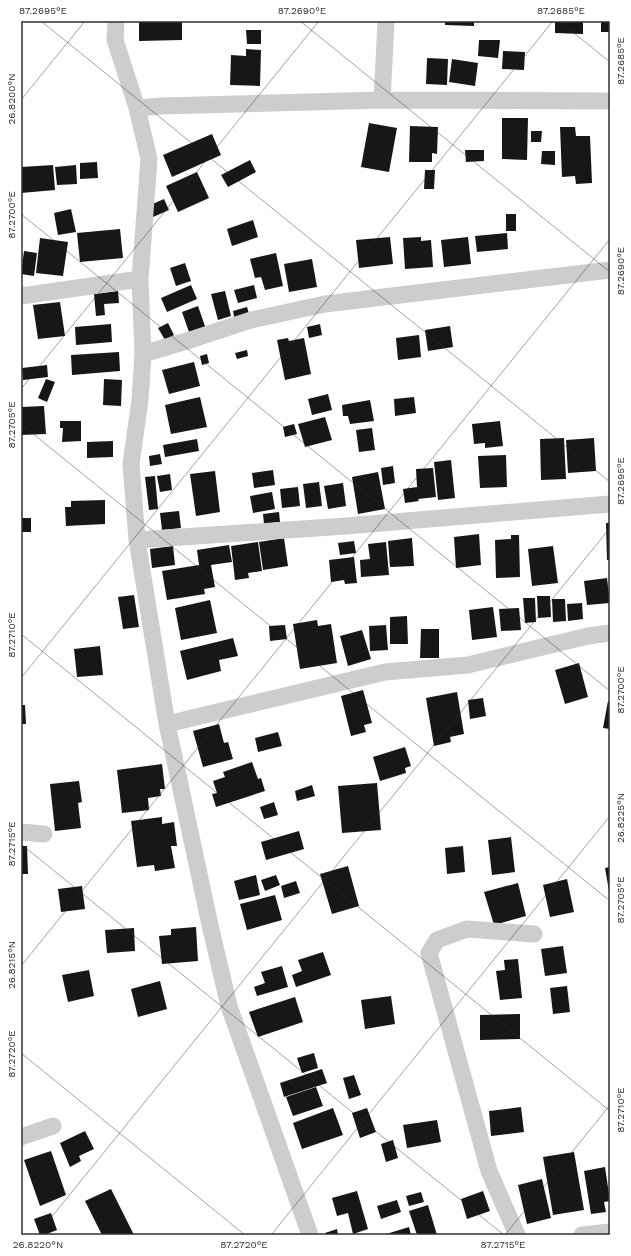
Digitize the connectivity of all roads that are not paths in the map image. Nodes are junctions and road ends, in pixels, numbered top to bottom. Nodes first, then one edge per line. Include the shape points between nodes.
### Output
1 (116, 21) edge
2 (386, 21) edge
3 (382, 100) junction
4 (610, 102) edge
5 (137, 108) junction
6 (610, 270) edge
7 (140, 279) junction
8 (21, 296) edge
9 (143, 354) junction
10 (610, 504) edge
11 (137, 540) junction
12 (610, 633) edge
13 (167, 724) junction
14 (21, 832) edge
15 (44, 834) dead end
16 (534, 934) dead end
17 (53, 1126) dead end
18 (21, 1137) edge
19 (610, 1232) edge
20 (310, 1235) edge
21 (517, 1235) edge
22 (582, 1235) edge

1 - 5 street via 116,40
2 - 3 street
3 - 4 street
3 - 5 street
5 - 7 street via 149,159
6 - 9 street via 325,304 251,320
7 - 8 street
7 - 9 street
9 - 11 street via 140,400 131,464
10 - 11 street
11 - 13 street
12 - 13 street via 468,665 385,672
13 - 20 street via 229,1006
14 - 15 street
16 - 21 street via 467,929 437,940 429,953 489,1171
17 - 18 street
19 - 22 street

